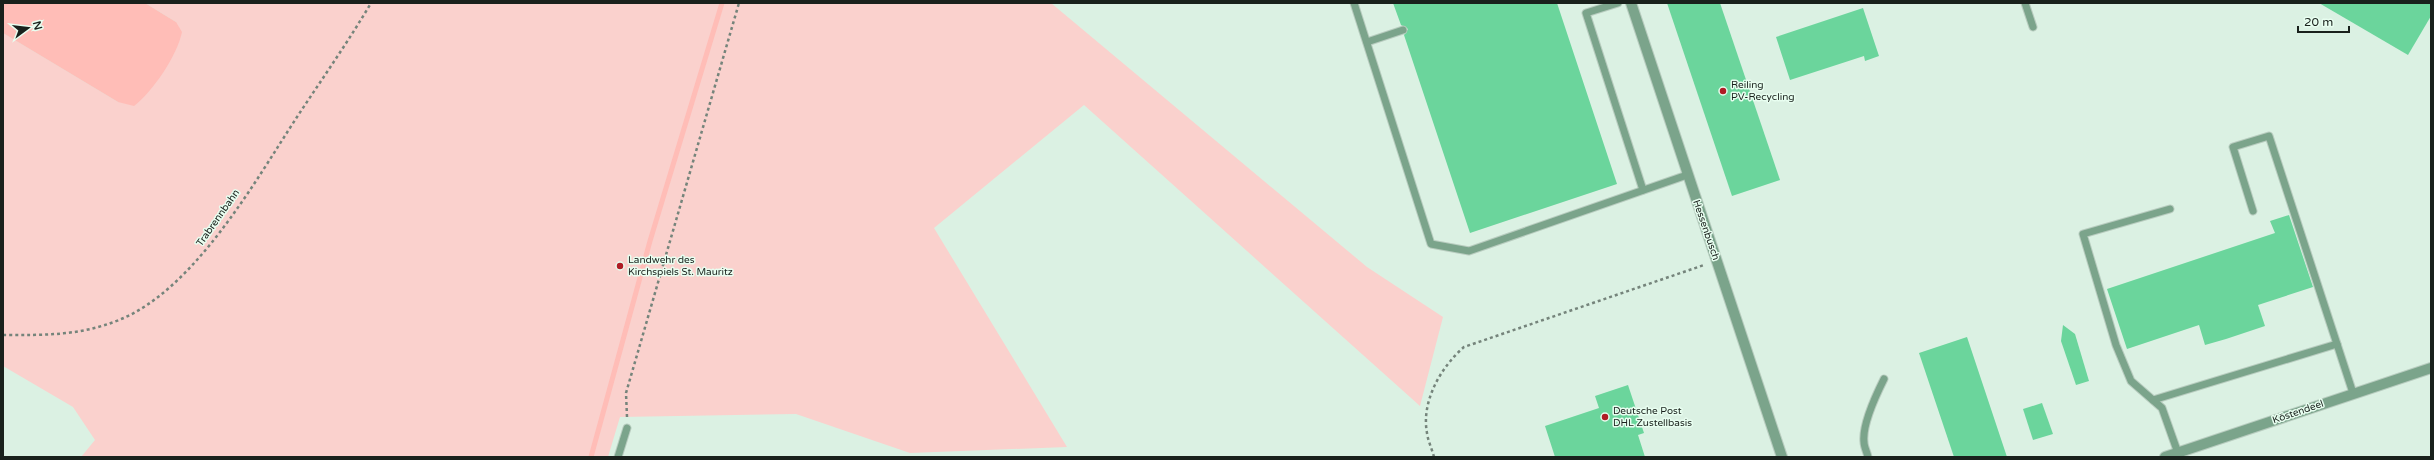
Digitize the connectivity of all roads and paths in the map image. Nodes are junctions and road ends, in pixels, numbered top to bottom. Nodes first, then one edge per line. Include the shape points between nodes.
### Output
1 (371, 3) edge
2 (739, 3) edge
3 (1354, 3) edge
4 (1618, 3) edge
5 (1631, 3) edge
6 (2025, 3) edge
7 (2033, 27) dead end
8 (1403, 30) dead end
9 (1367, 42) junction
10 (1687, 175) junction
11 (1644, 190) junction
12 (2170, 209) dead end
13 (2253, 211) dead end
14 (1716, 261) junction
15 (3, 335) edge
16 (2337, 344) junction
17 (2431, 368) edge
18 (1884, 379) dead end
19 (2353, 393) junction
20 (2153, 400) junction
21 (627, 428) joint
22 (2178, 452) junction
23 (618, 457) edge
24 (1434, 457) edge
25 (1782, 457) edge
26 (1868, 457) edge
27 (2165, 457) edge

1 - 15 path, Trabrennbahn via 207,250 163,295 120,320 81,332
2 - 21 path via 626,393
3 - 9 lane
4 - 11 lane via 1586,13
5 - 10 street, Hessenbusch
6 - 7 lane
8 - 9 lane
9 - 11 lane via 1431,244 1469,251
10 - 11 lane
10 - 14 street, Hessenbusch
12 - 20 lane via 2083,234 2116,344 2130,381
13 - 16 lane via 2233,147 2270,136
14 - 24 path via 1464,347 1452,358 1438,380 1426,408 1426,432
14 - 25 street, Hessenbusch
16 - 19 lane
16 - 20 lane
17 - 19 street, Köstendeel
18 - 26 lane via 1876,395 1867,426 1864,442
19 - 22 street, Köstendeel
20 - 22 lane via 2162,408
21 - 23 lane
22 - 27 street, Köstendeel

